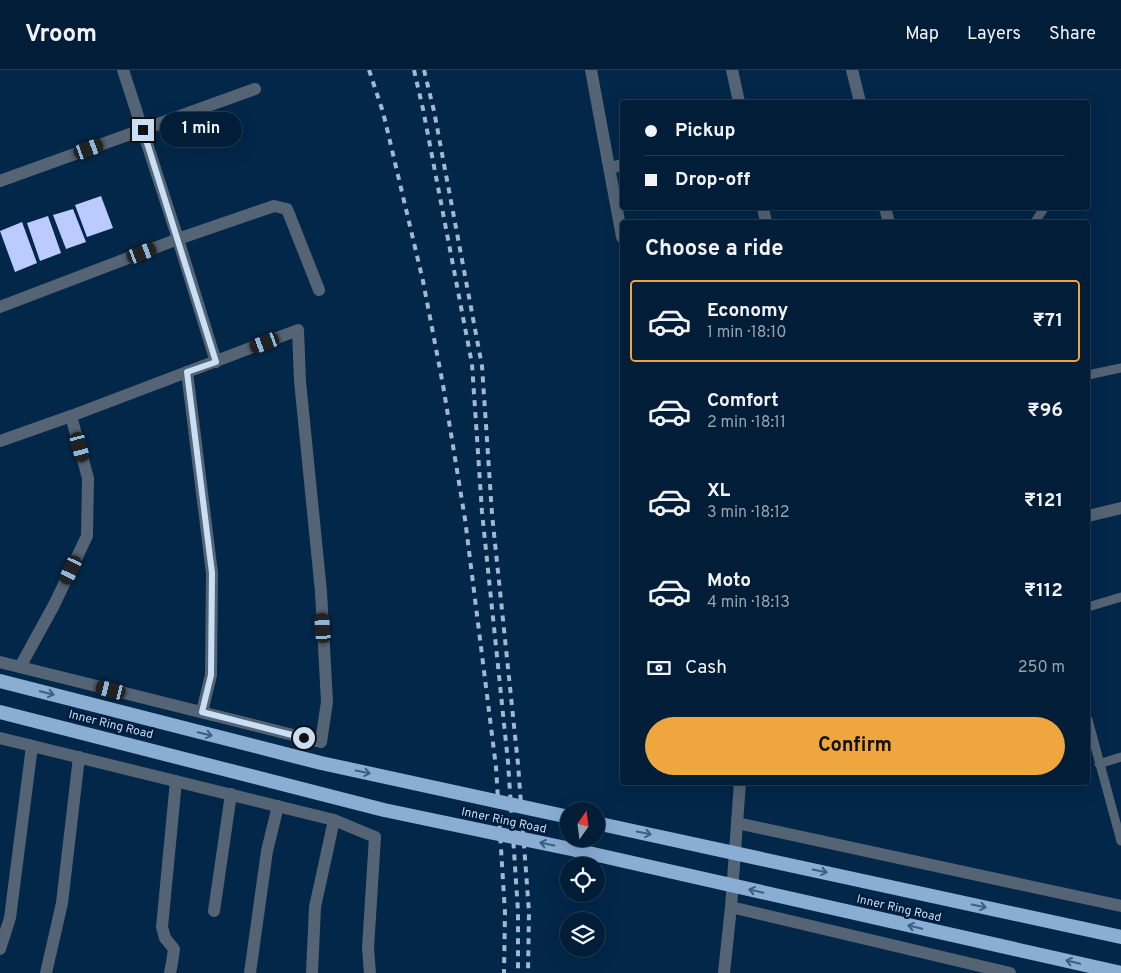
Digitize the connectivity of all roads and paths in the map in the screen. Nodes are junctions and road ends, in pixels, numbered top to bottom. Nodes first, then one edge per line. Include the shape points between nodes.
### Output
1 (123, 70) edge
2 (591, 70) edge
3 (732, 70) edge
4 (852, 70) edge
5 (254, 89) dead end
6 (739, 100) edge
7 (860, 100) edge
8 (143, 130) junction
9 (616, 167) edge
10 (0, 181) edge
11 (621, 220) edge
12 (178, 239) junction
13 (319, 290) dead end
14 (0, 307) edge
15 (216, 362) junction
16 (1121, 368) edge
17 (187, 372) junction
18 (1090, 375) edge
19 (71, 416) junction
20 (0, 441) edge
21 (1121, 508) edge
22 (1090, 516) edge
23 (1121, 597) edge
24 (1090, 606) edge
25 (0, 662) edge
26 (20, 667) junction
27 (0, 681) edge
28 (0, 712) edge
29 (202, 712) junction
30 (1090, 727) edge
31 (0, 738) edge
32 (32, 746) junction
33 (79, 757) junction
34 (1121, 757) edge
35 (1100, 764) junction
36 (176, 781) junction
37 (740, 785) edge
38 (231, 794) junction
39 (278, 806) junction
40 (560, 815) edge
41 (334, 820) junction
42 (737, 824) junction
43 (605, 825) edge
44 (1121, 841) edge
45 (1121, 906) edge
46 (731, 908) junction
47 (214, 911) dead end
48 (1121, 937) edge
49 (0, 949) edge
50 (46, 973) edge
51 (170, 973) edge
52 (250, 973) edge
53 (312, 973) edge
54 (370, 973) edge
55 (724, 973) edge
56 (1010, 973) edge
57 (1121, 973) edge

1 - 8 street
2 - 9 street
3 - 6 street
4 - 7 street
5 - 8 street
8 - 10 street
8 - 12 street
9 - 11 street
12 - 13 street via 274,206 287,209
12 - 14 street
12 - 15 street
15 - 17 street
15 - 29 street via 298,330 321,592 327,702 321,742
16 - 18 lane
17 - 19 street
17 - 29 street via 212,573 211,675
19 - 20 street
19 - 26 street via 88,478 88,536
21 - 22 street
23 - 24 lane
25 - 26 street
26 - 29 street
27 -> 40 highway, Inner Ring Road, bridge via 321,763
57 -> 28 highway, Inner Ring Road, bridge via 581,851 384,810
30 - 35 lane
31 - 32 street
32 - 33 street
32 - 49 street via 10,918
33 - 36 street
33 - 50 street via 62,903
34 - 35 lane
35 - 44 lane
36 - 38 street
36 - 51 street via 162,927 165,938 174,949
37 - 42 street
38 - 39 street
38 - 47 street
39 - 41 street
39 - 52 street via 266,851
41 - 53 street via 315,907
41 - 54 street via 375,837 368,948
42 - 45 street
42 - 46 street
43 -> 48 highway, Inner Ring Road, bridge
46 - 55 street
46 - 56 street

